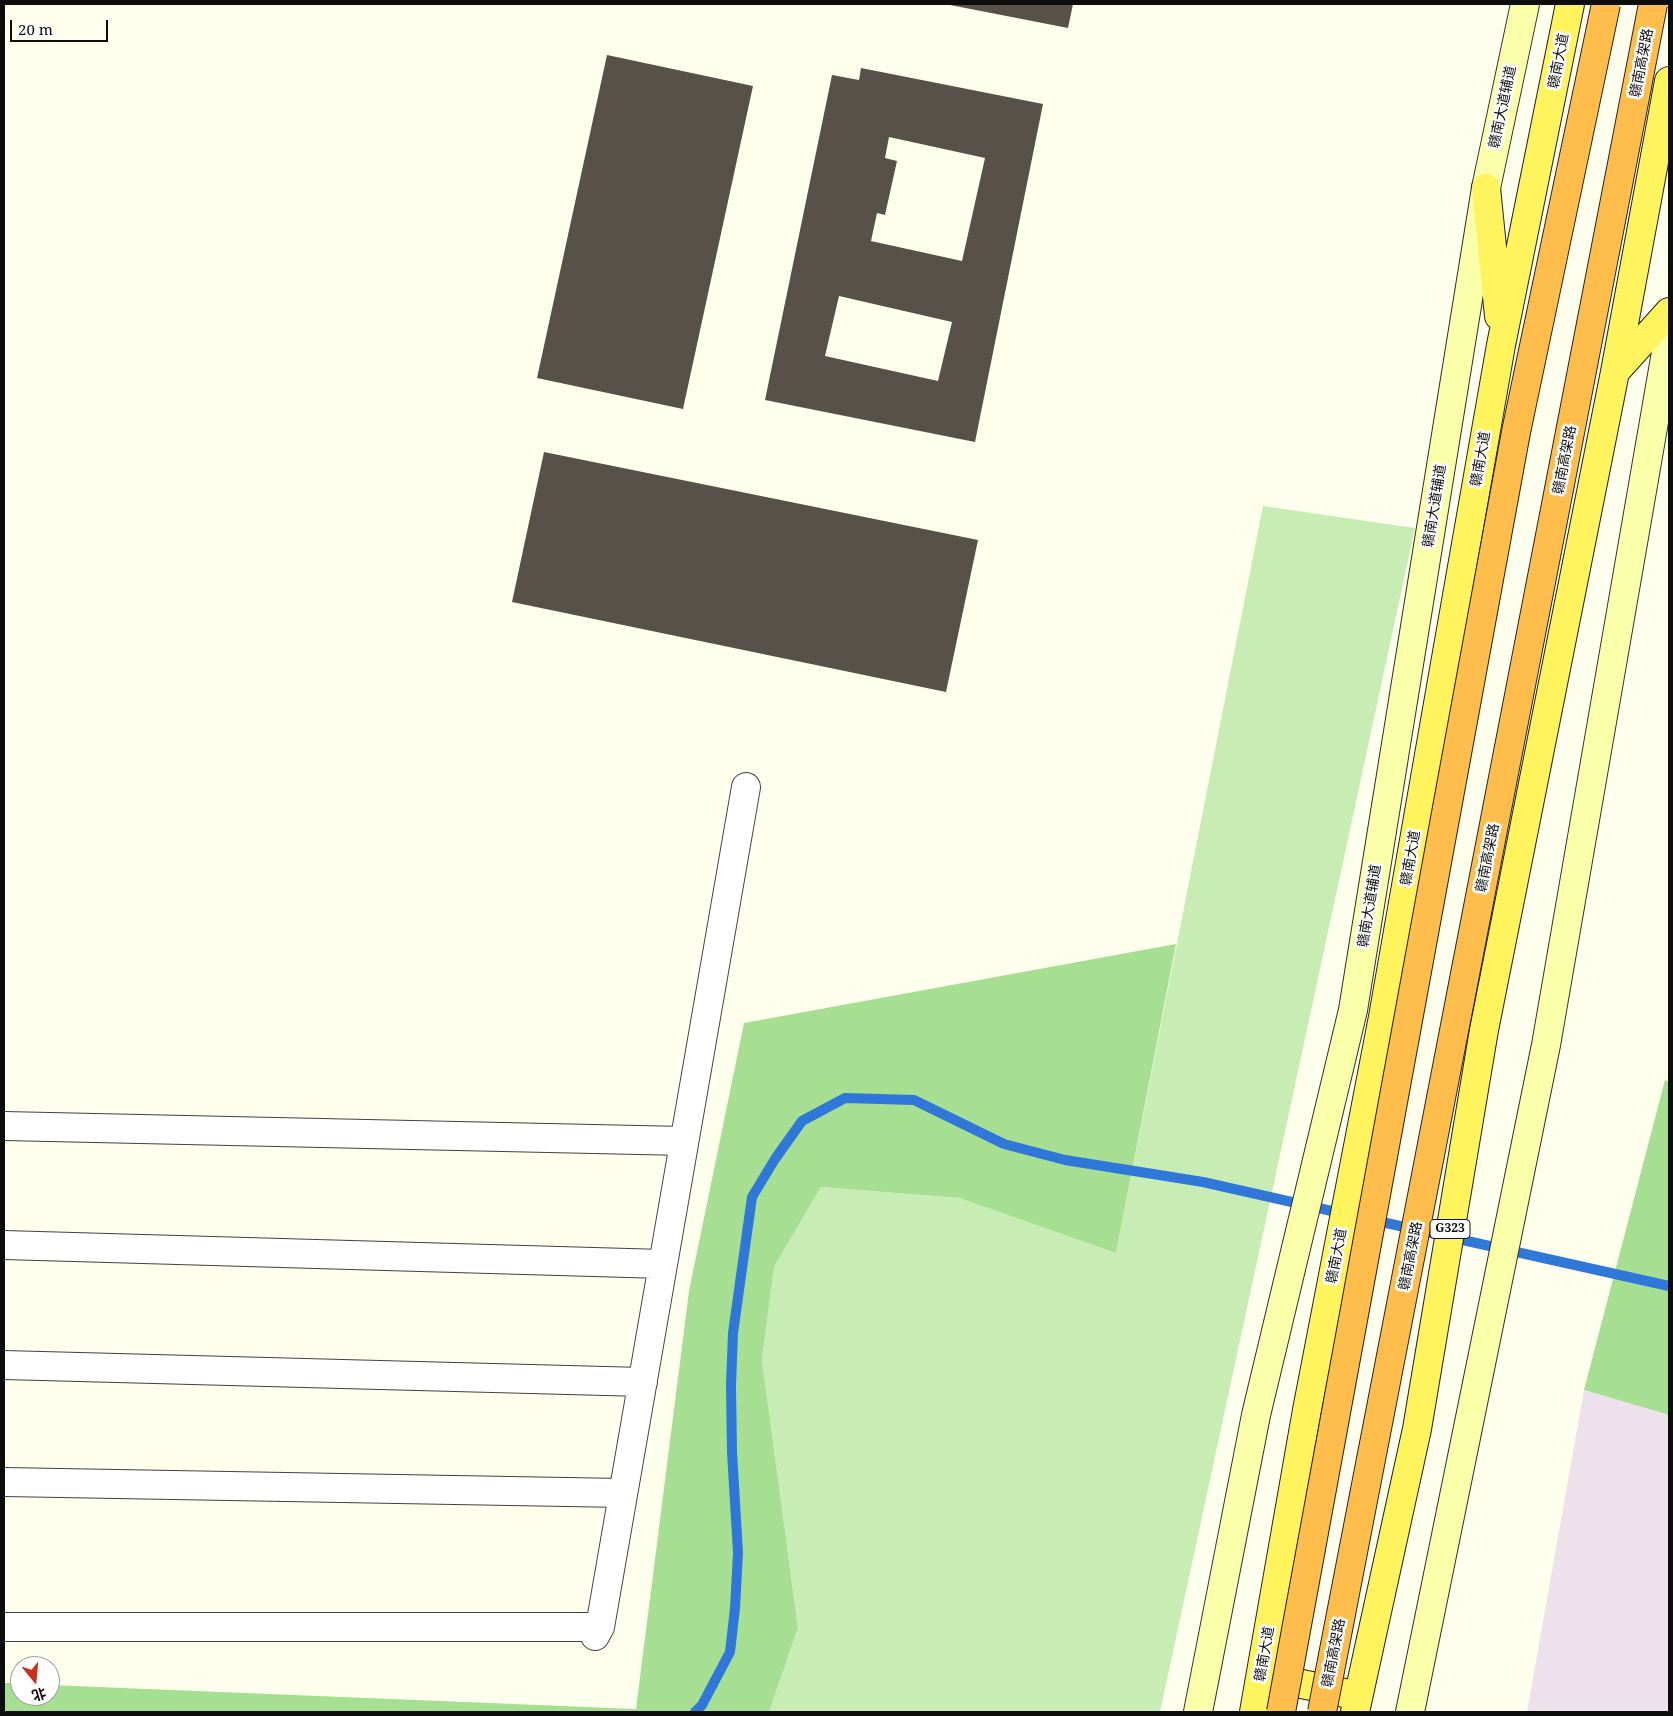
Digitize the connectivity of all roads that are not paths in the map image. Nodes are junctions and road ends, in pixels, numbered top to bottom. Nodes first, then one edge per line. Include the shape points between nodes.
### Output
1 (1525, 4) edge
2 (1570, 4) edge
3 (1606, 4) edge
4 (1653, 4) edge
5 (1669, 81) edge
6 (1486, 188) junction
7 (1669, 312) edge
8 (1669, 335) edge
9 (1502, 345) junction
10 (1615, 372) junction
11 (746, 787) dead end
12 (4, 1126) edge
13 (684, 1141) junction
14 (4, 1245) edge
15 (663, 1264) junction
16 (4, 1365) edge
17 (642, 1382) junction
18 (4, 1482) edge
19 (623, 1493) junction
20 (4, 1627) edge
21 (1262, 1676) junction
22 (1356, 1704) edge
23 (1198, 1712) edge
24 (1254, 1712) edge
25 (1281, 1712) edge
26 (1322, 1712) edge
27 (1410, 1712) edge

1 - 6 street, 赣南大道辅道
2 - 9 main road, 赣南大道
3 - 25 highway, bridge via 1516,432
4 - 26 highway, 赣南高架路, bridge
5 - 10 main road
6 - 9 main road
6 - 23 street, 赣南大道辅道 via 1353,1010 1256,1415
7 - 10 main road
8 - 27 street via 1546,1045
9 - 21 main road, 赣南大道 via 1383,1017 1307,1410
10 - 22 main road, G323 via 1484,1030 1417,1429
11 - 13 street
12 - 13 street
13 - 15 street
14 - 15 street
15 - 17 street
16 - 17 street
17 - 19 street
18 - 19 street
19 - 20 street via 597,1632
21 - 22 main road
21 - 24 main road, 赣南大道

